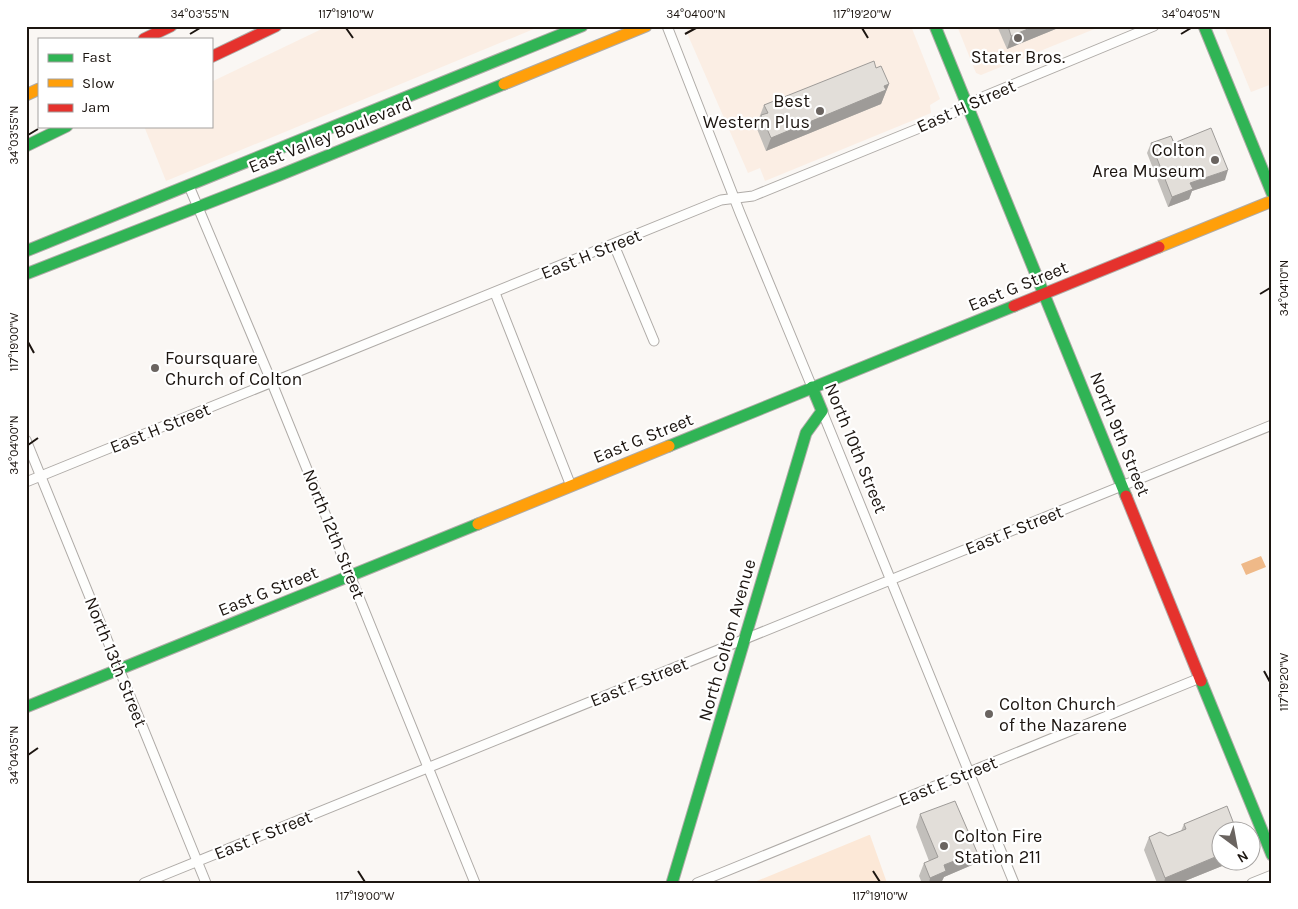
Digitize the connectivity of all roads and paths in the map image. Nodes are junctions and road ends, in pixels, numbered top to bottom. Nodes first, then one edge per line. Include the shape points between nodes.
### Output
1 (153, 26) edge
2 (171, 26) edge
3 (276, 26) edge
4 (582, 26) edge
5 (646, 26) edge
6 (667, 26) edge
7 (935, 26) edge
8 (1154, 26) edge
9 (1204, 26) edge
10 (133, 38) edge
11 (146, 38) edge
12 (212, 57) edge
13 (38, 89) edge
14 (26, 95) edge
15 (967, 105) junction
16 (63, 128) edge
17 (26, 146) edge
18 (189, 186) junction
19 (1272, 193) edge
20 (736, 198) junction
21 (1272, 201) edge
22 (197, 206) junction
23 (614, 244) junction
24 (26, 252) edge
25 (26, 274) edge
26 (495, 293) junction
27 (1045, 294) junction
28 (654, 341) dead end
29 (272, 384) junction
30 (812, 387) junction
31 (822, 411) junction
32 (1272, 425) edge
33 (26, 440) edge
34 (40, 476) junction
35 (26, 482) edge
36 (1122, 485) junction
37 (571, 486) junction
38 (351, 576) junction
39 (891, 581) junction
40 (745, 639) junction
41 (119, 670) junction
42 (1200, 678) junction
43 (26, 706) edge
44 (429, 768) junction
45 (969, 772) junction
46 (1272, 854) edge
47 (197, 862) junction
48 (1272, 875) edge
49 (711, 880) edge
50 (144, 883) edge
51 (206, 883) edge
52 (475, 883) edge
53 (672, 883) edge
54 (697, 883) edge
55 (1014, 883) edge
56 (1252, 883) edge

1 - 10 main road
2 - 11 main road
3 - 12 main road
4 - 18 main road, East Valley Boulevard
5 - 22 main road, East Valley Boulevard
6 - 20 street, North 10th Street
7 - 15 main road, North 9th Street
8 - 15 street, East H Street
9 - 19 main road
13 - 14 main road
15 - 20 street, East H Street via 753,196
15 - 27 main road, North 9th Street
16 - 17 main road
18 - 22 street, North 12th Street
18 - 24 main road, East Valley Boulevard
20 - 23 street, East H Street via 721,200
20 - 30 street, North 10th Street
21 - 27 main road, East G Street
22 - 25 main road, East Valley Boulevard
22 - 29 street, North 12th Street
23 - 26 street, East H Street
23 - 28 street
26 - 29 street, East H Street
26 - 37 street
27 - 30 main road, East G Street
27 - 36 main road, North 9th Street
29 - 34 street, East H Street
29 - 38 street, North 12th Street
30 - 31 main road, North 10th Street
30 - 37 main road, East G Street
31 - 39 street, North 10th Street
31 - 40 main road, North Colton Avenue via 806,433
32 - 36 street, East F Street
33 - 34 street, North 13th Street
34 - 35 street, East H Street
34 - 41 street, North 13th Street
36 - 39 street, East F Street
36 - 42 main road, North 9th Street
37 - 38 main road, East G Street
38 - 41 main road, East G Street
38 - 44 street, North 12th Street
39 - 40 street, East F Street
39 - 45 street, North 10th Street
40 - 44 street, East F Street
40 - 53 main road, North Colton Avenue
41 - 43 main road, East G Street
41 - 47 street, North 13th Street
42 - 45 street, East E Street
42 - 46 main road, North 9th Street
44 - 47 street, East F Street
44 - 52 street, North 12th Street
45 - 49 street, East E Street
45 - 55 street, North 10th Street
47 - 50 street, East F Street
47 - 51 street, North 13th Street
48 - 56 street
49 - 54 street, East E Street

